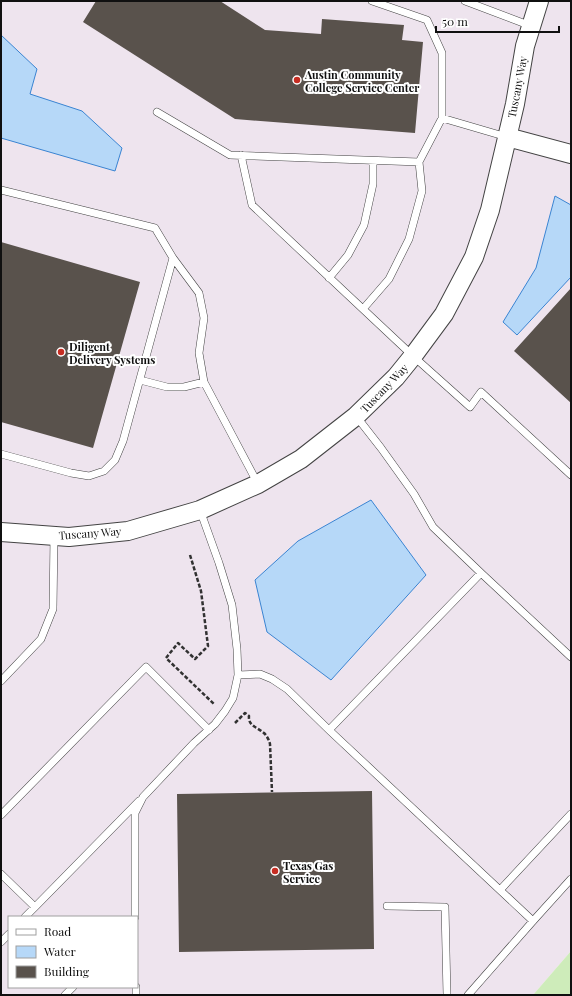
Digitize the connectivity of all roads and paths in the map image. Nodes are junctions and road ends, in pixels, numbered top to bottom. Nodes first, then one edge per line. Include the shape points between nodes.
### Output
1 (372, 1) edge
2 (465, 1) edge
3 (539, 1) edge
4 (531, 26) junction
5 (156, 112) dead end
6 (442, 118) junction
7 (507, 137) junction
8 (571, 154) edge
9 (241, 155) junction
10 (373, 161) junction
11 (419, 162) junction
12 (1, 190) edge
13 (173, 258) junction
14 (329, 278) junction
15 (363, 309) junction
16 (413, 356) junction
17 (140, 380) junction
18 (204, 382) junction
19 (356, 416) junction
20 (1, 454) edge
21 (571, 475) edge
22 (258, 484) junction
23 (200, 510) junction
24 (1, 532) edge
25 (54, 536) junction
26 (190, 554) dead end
27 (481, 573) junction
28 (571, 657) edge
29 (238, 675) junction
30 (1, 681) edge
31 (215, 705) dead end
32 (235, 723) dead end
33 (209, 730) junction
34 (329, 730) junction
35 (272, 792) dead end
36 (143, 797) junction
37 (571, 814) edge
38 (1, 815) edge
39 (1, 874) edge
40 (571, 879) edge
41 (500, 890) junction
42 (387, 906) dead end
43 (35, 907) junction
44 (26, 916) edge
45 (135, 916) edge
46 (533, 921) junction
47 (447, 995) edge
48 (468, 995) edge

1 - 6 lane via 427,20 442,53
2 - 4 lane
3 - 4 street, Tuscany Way
4 - 7 street, Tuscany Way
5 - 9 lane via 230,155
6 - 7 lane
6 - 11 lane
7 - 8 street
7 - 16 street, Tuscany Way via 490,210 474,257 444,314
9 - 10 lane
9 - 14 lane via 252,205
10 - 11 lane
10 - 14 lane via 373,184 364,225 348,255
11 - 15 lane via 422,192 409,239 389,279
12 - 13 lane via 155,228
13 - 17 lane
13 - 18 lane via 199,293 204,318 199,353
14 - 15 lane
15 - 16 lane
16 - 19 street, Tuscany Way via 396,377
16 - 21 lane via 470,407 481,392
17 - 18 lane via 167,387 184,387
17 - 20 lane via 124,441 115,460 104,471 89,476
18 - 22 lane
19 - 22 street, Tuscany Way via 301,459
19 - 27 lane via 414,494 433,527
22 - 23 street, Tuscany Way
23 - 25 street, Tuscany Way via 128,531 70,537
23 - 29 lane via 220,563 232,605
24 - 25 street, Tuscany Way
25 - 30 lane via 53,609 42,639
26 - 31 path via 201,591 208,646 195,659 178,643 166,658
27 - 28 lane
27 - 34 lane
29 - 33 lane via 233,698 226,712
29 - 34 lane via 260,674 272,679 287,689
32 - 35 path via 245,713 249,716 251,724 268,739
33 - 36 lane
33 - 38 lane via 146,667
34 - 41 lane
36 - 43 lane
36 - 45 lane via 135,813
37 - 41 lane
39 - 43 lane
40 - 46 lane
41 - 46 lane
42 - 47 lane via 445,907
43 - 44 lane
46 - 48 lane

